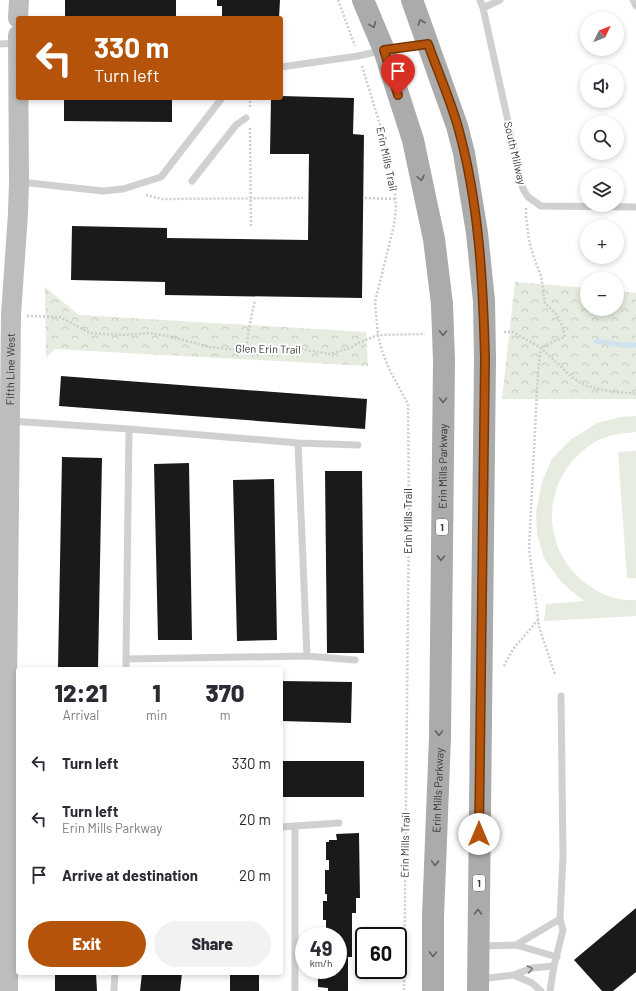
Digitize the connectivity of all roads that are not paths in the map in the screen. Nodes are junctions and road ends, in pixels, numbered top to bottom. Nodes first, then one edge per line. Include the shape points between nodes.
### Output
1 (19, 0) edge
2 (363, 0) edge
3 (412, 0) edge
4 (480, 0) edge
5 (500, 0) edge
6 (633, 0) edge
7 (636, 6) edge
8 (483, 8) junction
9 (18, 16) edge
10 (16, 43) edge
11 (0, 44) edge
12 (428, 44) junction
13 (384, 50) junction
14 (283, 67) edge
15 (18, 100) edge
16 (220, 100) edge
17 (249, 117) road end
18 (192, 181) dead end
19 (19, 182) junction
20 (636, 207) edge
21 (5, 420) edge
22 (129, 429) junction
23 (298, 443) junction
24 (358, 445) dead end
25 (307, 656) junction
26 (126, 659) junction
27 (355, 660) dead end
28 (126, 667) edge
29 (562, 696) dead end
30 (7, 735) edge
31 (338, 823) dead end
32 (295, 826) junction
33 (283, 827) edge
34 (560, 919) junction
35 (516, 945) junction
36 (478, 946) junction
37 (557, 957) junction
38 (554, 966) junction
39 (514, 974) junction
40 (115, 975) edge
41 (478, 985) edge
42 (8, 991) edge
43 (114, 991) edge
44 (295, 991) edge
45 (433, 991) edge
46 (541, 991) edge
47 (550, 991) edge

1 - 9 street
2 -> 13 main road, Erin Mills Parkway / 1
12 -> 3 main road, 1
4 - 8 lane, South Millway
5 - 8 lane
6 - 7 lane
8 - 20 lane, South Millway via 523,189 528,197 541,206
10 - 11 lane
12 - 13 lane
36 -> 12 main road, 1, bridge via 484,302 477,233 464,153 458,126
13 - 14 lane
13 -> 45 main road, Erin Mills Parkway / 1, bridge via 413,140 434,239 442,304 444,361 440,737 433,917
15 - 19 street, Fifth Line West
16 - 19 lane via 161,177 123,189 103,191
17 - 18 lane via 236,125
19 - 21 street, Fifth Line West
21 - 22 lane
21 - 30 street, Fifth Line West
22 - 23 lane
22 - 26 lane
23 - 24 lane
23 - 25 lane
25 - 26 lane
25 - 27 lane
26 - 28 lane
29 - 34 lane via 563,856
30 - 42 street, Fifth Line West
31 - 32 lane
32 - 33 lane
32 - 44 lane
34 - 35 lane
34 - 37 lane via 563,930
35 - 36 lane
35 - 37 lane
36 - 41 main road, 1
37 - 38 lane
39 -> 38 lane via 532,968
38 - 47 lane
39 - 41 lane
39 - 46 lane
40 - 43 lane

